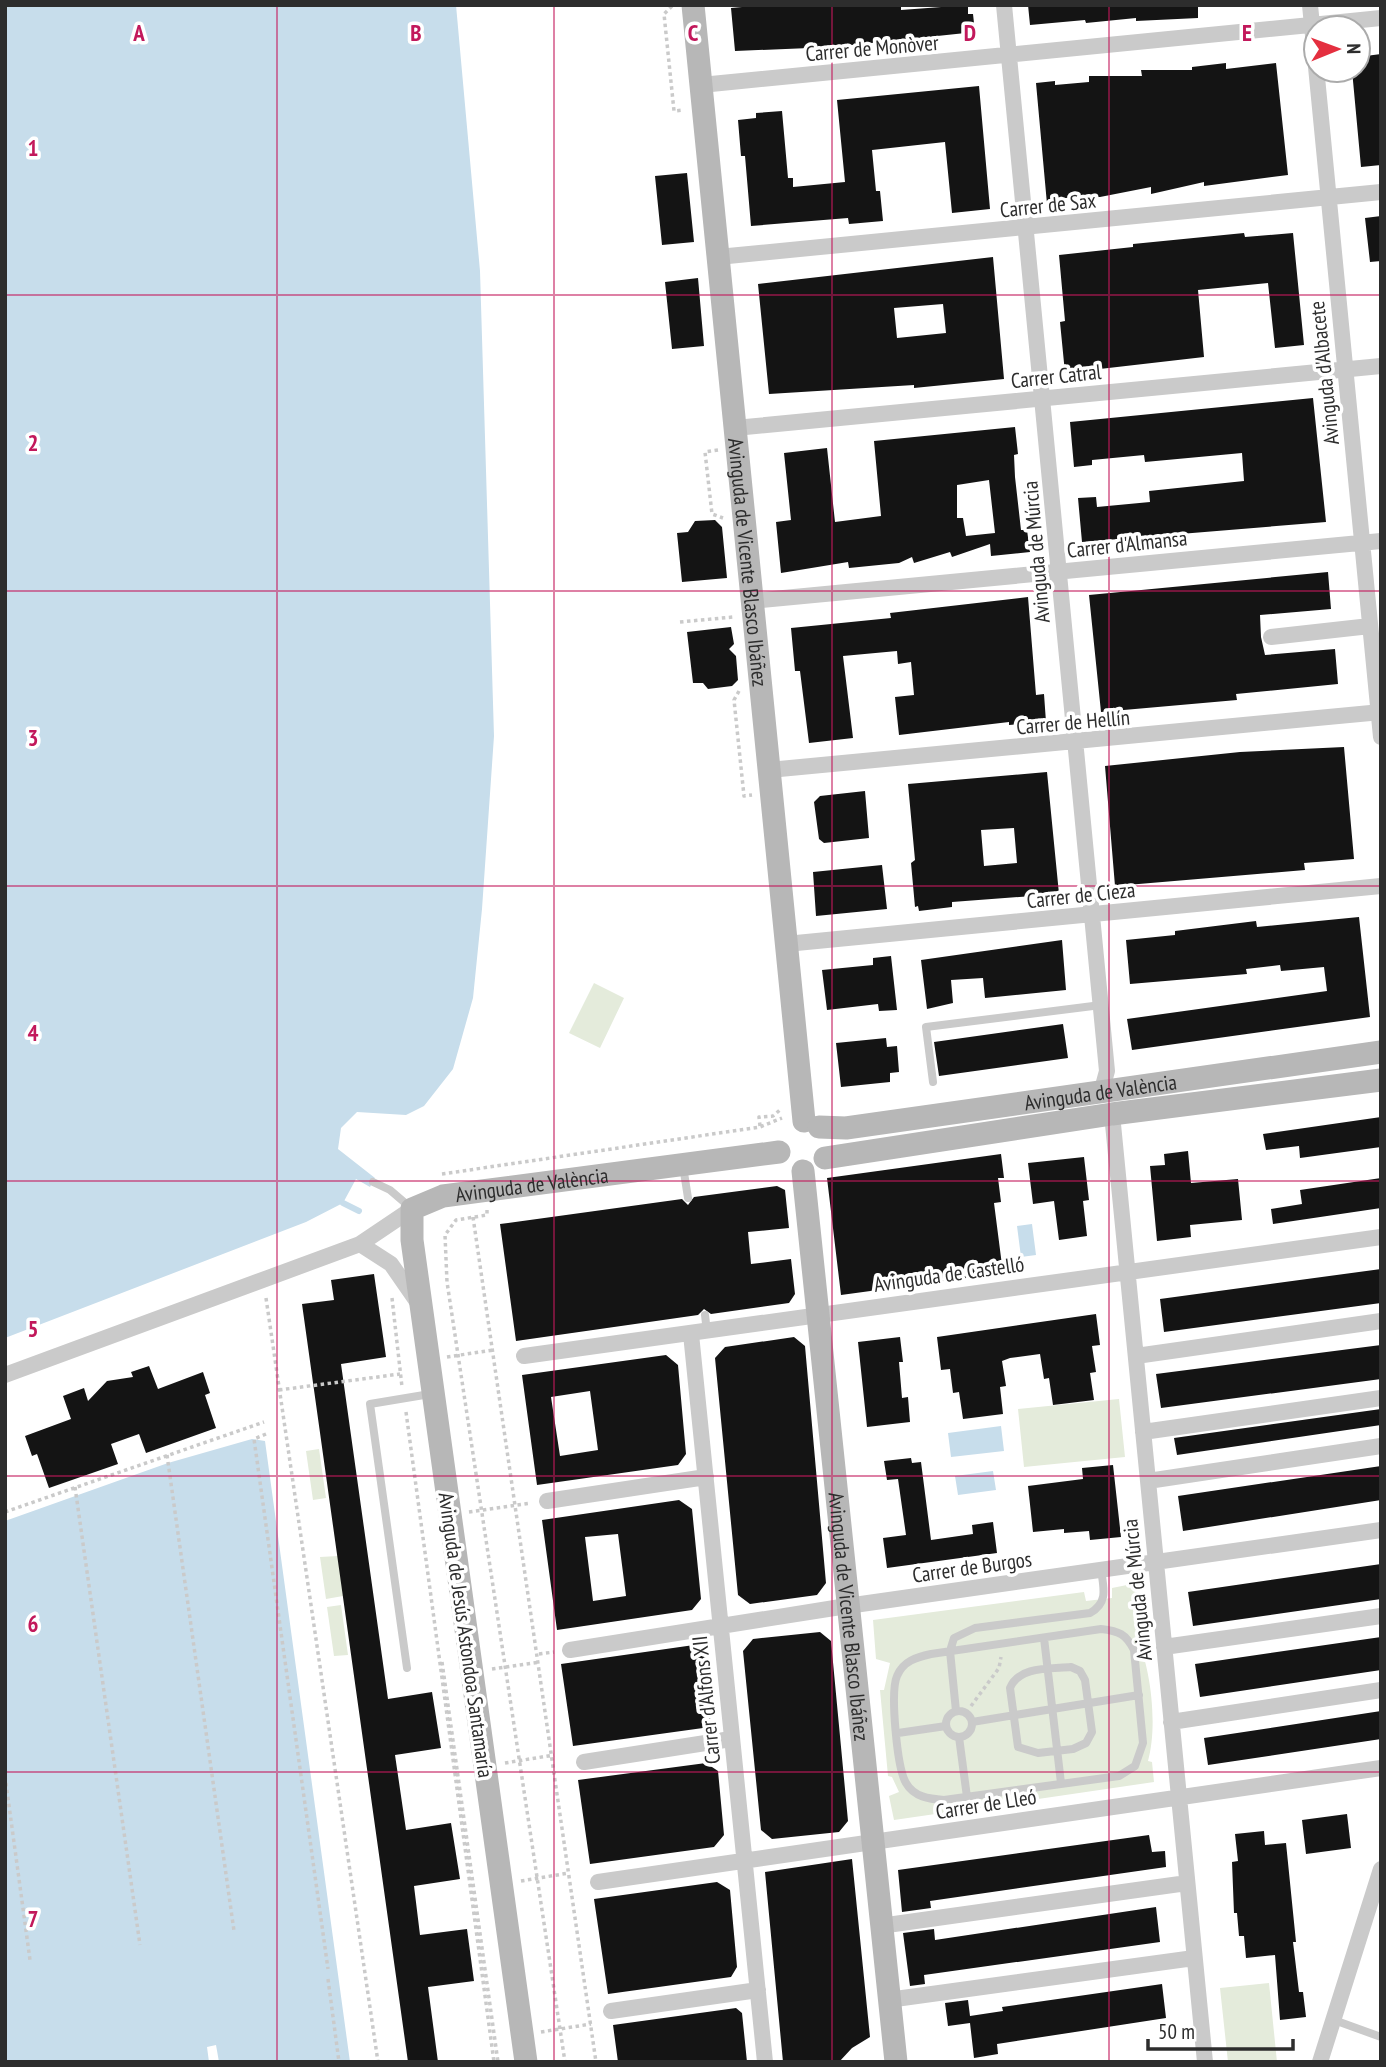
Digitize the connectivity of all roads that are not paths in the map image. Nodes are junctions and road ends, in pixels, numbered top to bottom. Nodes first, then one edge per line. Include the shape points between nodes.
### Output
1 (693, 5) edge
2 (1004, 5) edge
3 (1302, 26) edge
4 (1009, 56) junction
5 (1317, 84) edge
6 (702, 96) junction
7 (1381, 192) edge
8 (1328, 197) junction
9 (1027, 228) junction
10 (718, 257) junction
11 (1381, 366) edge
12 (1345, 370) junction
13 (1044, 398) junction
14 (736, 438) junction
15 (1381, 541) edge
16 (1362, 542) junction
17 (1059, 572) junction
18 (741, 613) junction
19 (1370, 626) junction
20 (1271, 637) dead end
21 (1380, 712) edge
22 (1381, 737) edge
23 (1075, 743) junction
24 (769, 770) junction
25 (1381, 886) edge
26 (1092, 915) junction
27 (786, 944) junction
28 (1101, 1006) junction
29 (1381, 1052) edge
30 (1381, 1080) edge
31 (933, 1082) dead end
32 (1101, 1094) junction
33 (1112, 1114) junction
34 (812, 1124) junction
35 (771, 1153) junction
36 (825, 1158) junction
37 (683, 1166) junction
38 (803, 1171) junction
39 (373, 1182) dead end
40 (688, 1198) dead end
41 (412, 1209) junction
42 (1381, 1237) edge
43 (360, 1244) junction
44 (1127, 1270) junction
45 (421, 1307) junction
46 (705, 1315) dead end
47 (818, 1315) junction
48 (1381, 1321) edge
49 (699, 1333) junction
50 (524, 1356) dead end
51 (1136, 1356) junction
52 (5, 1375) edge
53 (433, 1394) junction
54 (1381, 1398) edge
55 (1143, 1432) junction
56 (1381, 1446) edge
57 (706, 1477) junction
58 (1148, 1480) junction
59 (547, 1501) dead end
60 (1381, 1530) edge
61 (1155, 1562) junction
62 (1101, 1570) junction
63 (847, 1606) junction
64 (1381, 1616) edge
65 (719, 1627) junction
66 (1044, 1638) junction
67 (1164, 1647) junction
68 (570, 1650) dead end
69 (950, 1651) junction
70 (407, 1668) dead end
71 (1047, 1670) junction
72 (1381, 1690) edge
73 (1139, 1695) junction
74 (1088, 1703) junction
75 (956, 1711) junction
76 (1013, 1715) junction
77 (972, 1721) junction
78 (1171, 1722) junction
79 (946, 1726) junction
80 (898, 1733) junction
81 (959, 1737) junction
82 (731, 1739) junction
83 (1056, 1751) junction
84 (584, 1762) dead end
85 (1381, 1768) edge
86 (1061, 1783) junction
87 (1179, 1796) junction
88 (967, 1797) junction
89 (871, 1842) junction
90 (743, 1858) junction
91 (1381, 1869) edge
92 (598, 1882) dead end
93 (1187, 1883) junction
94 (891, 1925) junction
95 (1195, 1958) junction
96 (758, 1990) junction
97 (888, 2000) junction
98 (611, 2011) dead end
99 (1334, 2020) junction
100 (1381, 2037) edge
101 (526, 2062) edge
102 (765, 2062) edge
103 (896, 2062) edge
104 (1205, 2062) edge
105 (1321, 2062) edge

1 - 6 street, Avinguda de Vicente Blasco Ibáñez
2 - 4 street, Avinguda de Múrcia
3 - 4 street, Carrer de Monòver
4 - 6 street, Carrer de Monòver
4 - 9 street, Avinguda de Múrcia
5 - 8 street, Avinguda d'Albacete
6 - 10 street, Avinguda de Vicente Blasco Ibáñez
7 - 8 street, Carrer de Sax
8 - 9 street, Carrer de Sax
8 - 12 street, Avinguda d'Albacete
9 - 10 street, Carrer de Sax
9 - 13 street, Avinguda de Múrcia
10 - 14 street, Avinguda de Vicente Blasco Ibáñez
11 - 12 street, Carrer Catral
12 - 13 street, Carrer Catral
12 - 16 street, Avinguda d'Albacete
13 - 14 street, Carrer Catral
13 - 17 street, Avinguda de Múrcia
14 - 18 street, Avinguda de Vicente Blasco Ibáñez
15 - 16 street, Carrer d'Almansa
16 - 17 street, Carrer d'Almansa
16 - 19 street, Avinguda d'Albacete
17 - 18 street, Carrer d'Almansa
17 - 23 street, Avinguda de Múrcia
18 - 24 street, Avinguda de Vicente Blasco Ibáñez
19 - 20 street
19 - 21 street, Avinguda d'Albacete
21 - 22 street, Avinguda d'Albacete
21 - 23 street, Carrer de Hellín
23 - 24 street, Carrer de Hellín
23 - 26 street, Avinguda de Múrcia
24 - 27 street, Avinguda de Vicente Blasco Ibáñez
25 - 26 street, Carrer de Cieza
26 - 27 street, Carrer de Cieza
26 - 28 street, Avinguda de Múrcia
27 - 34 street, Avinguda de Vicente Blasco Ibáñez via 801,1087
28 - 31 lane via 926,1027
28 - 32 street, Avinguda de Múrcia via 1107,1071
29 - 32 street, Avinguda de València
30 - 33 street, Avinguda de València
32 - 34 street, Avinguda de València via 846,1128
33 - 36 street, Avinguda de València
33 - 44 street, Avinguda de Múrcia
34 - 35 street via 795,1122 783,1131
34 - 36 street via 828,1142
35 - 37 street, Avinguda de València
35 - 38 street
36 - 38 street
37 - 40 lane
37 - 41 street, Avinguda de València via 443,1196
38 - 47 street, Avinguda de Vicente Blasco Ibáñez
39 - 41 lane
41 - 43 street
41 - 45 street, Avinguda de Jesús Astondoa Santamaría
42 - 44 street, Avinguda de Castelló
43 - 45 street via 391,1264
43 - 52 street
44 - 47 street, Avinguda de Castelló
44 - 51 street, Avinguda de Múrcia
45 - 53 street, Avinguda de Jesús Astondoa Santamaría
46 - 49 lane
47 - 49 street, Avinguda de Castelló
47 - 63 street, Avinguda de Vicente Blasco Ibáñez
48 - 51 street
49 - 50 street, Avinguda de Castelló
49 - 57 street, Carrer d'Alfons XII
51 - 55 street, Avinguda de Múrcia
53 - 70 lane via 370,1404
53 - 101 street, Avinguda de Jesús Astondoa Santamaría
54 - 55 street
55 - 58 street, Avinguda de Múrcia
56 - 58 street
57 - 59 street
57 - 65 street, Carrer d'Alfons XII
58 - 61 street, Avinguda de Múrcia
60 - 61 street, Carrer de Burgos
61 - 62 street, Carrer de Burgos
61 - 67 street, Avinguda de Múrcia
62 - 63 street, Carrer de Burgos
62 - 69 lane via 1105,1597 1100,1608 975,1628 954,1639
63 - 65 street, Carrer de Burgos
63 - 89 street, Avinguda de Vicente Blasco Ibáñez
64 - 67 street
65 - 68 street, Carrer de Burgos
65 - 82 street, Carrer d'Alfons XII
66 - 69 lane
66 - 71 lane
66 - 73 lane via 1116,1630 1128,1638 1134,1650
67 - 78 street, Avinguda de Múrcia
69 - 75 lane
69 - 80 lane via 914,1658 896,1678
71 - 74 lane via 1071,1667 1080,1671
71 - 76 lane via 1013,1679
71 - 83 lane
72 - 78 street
73 - 74 lane
73 - 86 lane via 1143,1743 1135,1766 1119,1776
74 - 76 lane
74 - 83 lane via 1092,1732 1086,1743
75 - 77 lane
75 - 79 lane
76 - 77 lane
76 - 83 lane via 1018,1747 1027,1752
77 - 81 lane via 971,1729
78 - 87 street, Avinguda de Múrcia
79 - 80 lane
79 - 81 lane
80 - 88 lane via 906,1783 916,1794 944,1800
81 - 88 lane
82 - 84 street
82 - 90 street, Carrer d'Alfons XII
83 - 86 lane
85 - 87 street, Carrer de Lleó
86 - 88 lane
87 - 89 street, Carrer de Lleó
87 - 93 street, Avinguda de Múrcia
89 - 90 street, Carrer de Lleó
89 - 94 street, Avinguda de Vicente Blasco Ibáñez
90 - 92 street, Carrer de Lleó
90 - 96 street, Carrer d'Alfons XII
91 - 99 street
93 - 94 street
93 - 95 street, Avinguda de Múrcia
94 - 97 street, Avinguda de Vicente Blasco Ibáñez
95 - 97 street
95 - 104 street, Avinguda de Múrcia
96 - 98 street
96 - 102 street, Carrer d'Alfons XII
97 - 103 street, Avinguda de Vicente Blasco Ibáñez
99 - 100 lane
99 - 105 street

